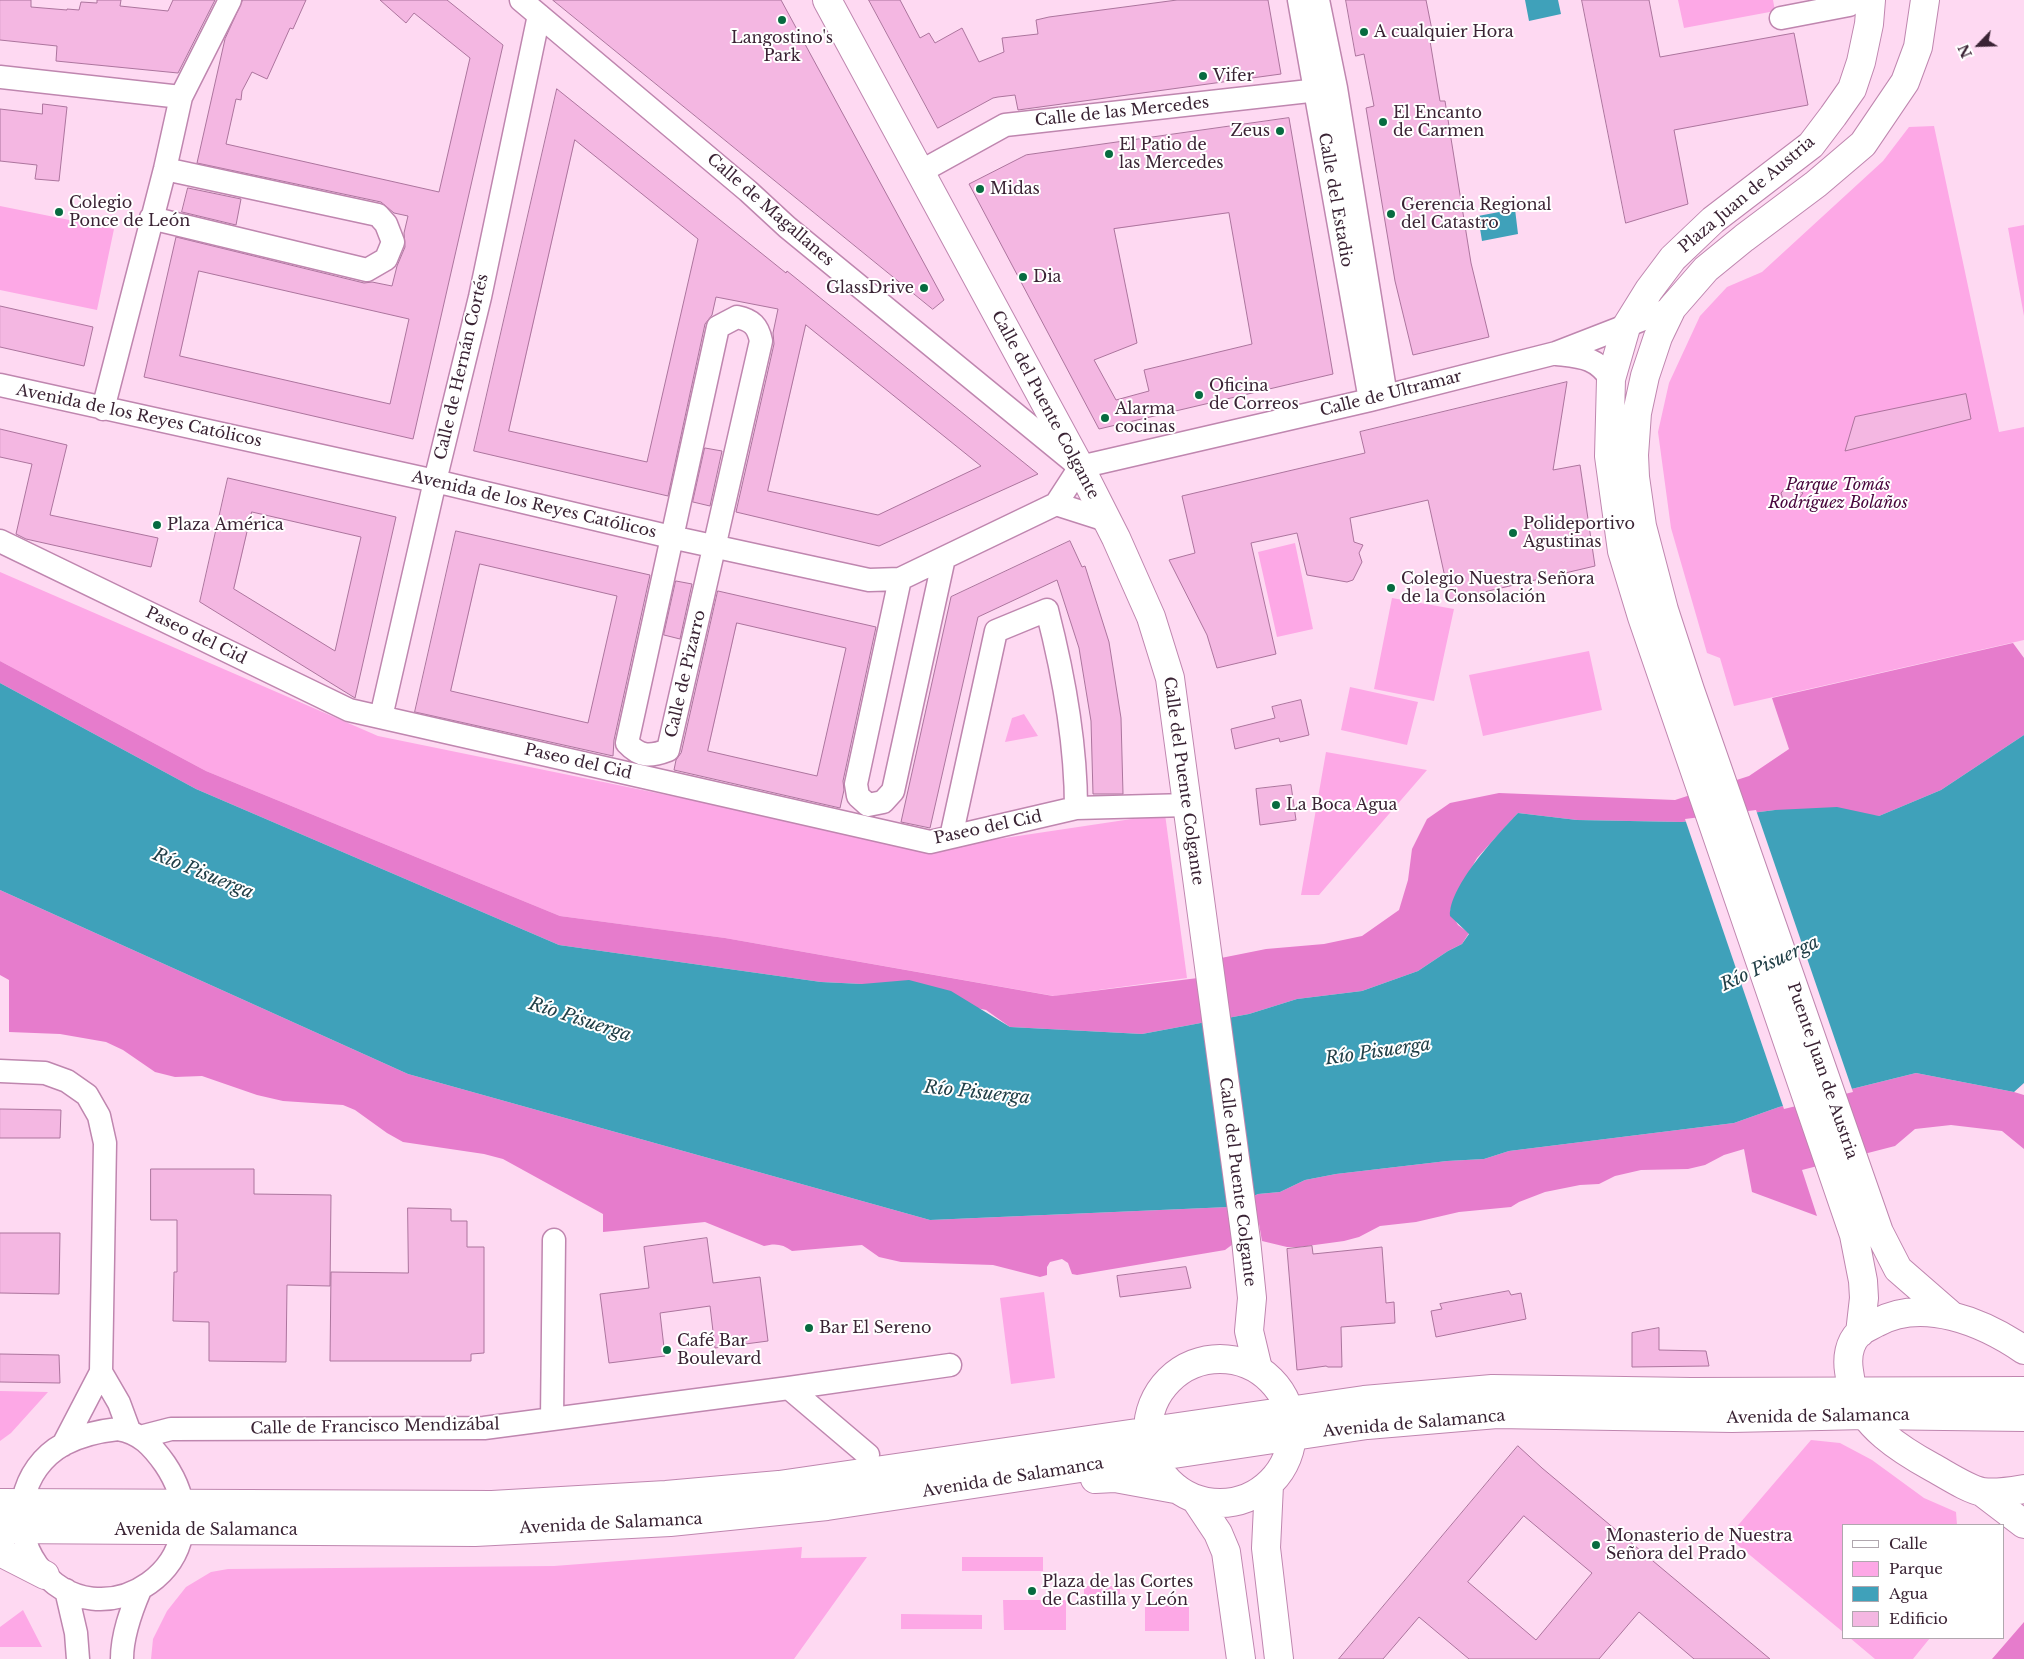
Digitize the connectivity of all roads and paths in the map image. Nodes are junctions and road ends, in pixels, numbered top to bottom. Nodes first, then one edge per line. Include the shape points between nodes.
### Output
1 (230, 0) edge
2 (521, 0) edge
3 (827, 0) edge
4 (1299, 0) edge
5 (1318, 0) edge
6 (1925, 0) edge
7 (1860, 2) edge
8 (539, 15) junction
9 (1782, 18) dead end
10 (0, 77) edge
11 (1326, 89) junction
12 (181, 97) junction
13 (165, 169) junction
14 (920, 172) junction
15 (151, 218) junction
16 (1672, 308) junction
17 (1626, 327) junction
18 (1556, 354) junction
19 (1611, 380) junction
20 (0, 385) edge
21 (1041, 397) junction
22 (1378, 398) junction
23 (103, 409) junction
24 (1020, 418) junction
25 (1080, 467) junction
26 (435, 481) junction
27 (1056, 504) junction
28 (1106, 520) junction
29 (671, 537) junction
30 (0, 541) edge
31 (715, 546) junction
32 (944, 558) junction
33 (900, 579) junction
34 (1679, 693) junction
35 (381, 717) junction
36 (1188, 805) junction
37 (1076, 808) junction
38 (951, 837) junction
39 (0, 1071) edge
40 (1859, 1215) junction
41 (554, 1240) dead end
42 (1952, 1316) junction
43 (1860, 1332) junction
44 (2024, 1350) edge
45 (950, 1365) dead end
46 (1258, 1370) junction
47 (101, 1372) junction
48 (789, 1388) junction
49 (1852, 1390) junction
50 (2024, 1390) edge
51 (1865, 1416) junction
52 (2024, 1417) edge
53 (552, 1419) junction
54 (1290, 1423) junction
55 (1148, 1430) junction
56 (134, 1434) junction
57 (63, 1444) junction
58 (1153, 1458) junction
59 (876, 1463) junction
60 (1050, 1472) junction
61 (1269, 1485) junction
62 (2024, 1488) edge
63 (1982, 1492) junction
64 (1186, 1495) junction
65 (11, 1516) edge
66 (183, 1516) junction
67 (2024, 1524) edge
68 (0, 1552) edge
69 (56, 1583) junction
70 (140, 1590) junction
71 (78, 1659) edge
72 (122, 1659) edge
73 (1241, 1659) edge
74 (1279, 1659) edge

1 - 12 street
2 - 8 street, Calle de Magallanes
3 - 14 main road, Calle del Puente Colgante
4 - 11 street, Calle del Estadio
5 - 11 street, Calle del Estadio
6 - 16 main road, Plaza Juan de Austria via 1918,47 1905,82 1863,144 1706,269
7 - 9 street, Plaza Juan de Austria
7 - 17 main road, Plaza Juan de Austria via 1869,24 1861,62 1852,89 1828,123 1811,145 1713,220 1673,258
8 - 24 street, Calle de Magallanes via 787,227
8 - 26 street, Calle de Hernán Cortés via 480,297
10 - 12 street
11 - 14 street, Calle de las Mercedes via 1005,125
11 - 22 street, Calle del Estadio
12 - 13 street
13 - 15 street
13 - 15 street via 378,215 386,224 392,242 386,259 367,270
14 - 21 main road, Calle del Puente Colgante
15 - 23 street
16 - 17 street, Plaza Juan de Austria
16 - 34 main road, Plaza Juan de Austria via 1645,376 1637,413 1634,455 1642,526 1664,610
17 - 18 street, Calle de Ultramar
17 - 19 main road, Plaza Juan de Austria
18 - 19 street, Calle de Ultramar via 1588,358 1604,369
18 - 22 street, Calle de Ultramar
19 - 34 main road, Plaza Juan de Austria via 1609,456 1622,551
20 - 23 street, Avenida de los Reyes Católicos
21 - 24 street via 1035,412
21 - 25 main road, Calle del Puente Colgante
22 - 25 street, Calle de Ultramar
23 - 26 street, Avenida de los Reyes Católicos
24 - 25 street, Calle de Magallanes
25 - 27 street
25 - 28 main road, Calle del Puente Colgante
26 - 29 street, Avenida de los Reyes Católicos
26 - 35 street, Calle de Hernán Cortés
27 - 28 street
27 - 32 street, Avenida de los Reyes Católicos
28 - 36 main road, Calle del Puente Colgante via 1151,617 1170,678
29 - 31 street, Avenida de los Reyes Católicos
29 - 31 street, Calle de Pizarro via 627,743 637,753 649,756 668,750
29 - 31 street, Calle de Pizarro via 718,327 737,317 750,320 761,341
30 - 35 street, Paseo del Cid via 349,710
31 - 33 street, Avenida de los Reyes Católicos via 846,576 869,580
32 - 33 street, Avenida de los Reyes Católicos
32 - 33 street via 893,791 883,802 868,804 858,796 856,784
34 - 40 main road, Puente Juan de Austria
35 - 38 street, Paseo del Cid via 930,842
36 - 37 street, Paseo del Cid
36 - 46 main road, Calle del Puente Colgante via 1246,1240 1252,1298 1249,1331
37 - 38 street, Paseo del Cid
37 - 38 street via 1071,723 1047,610 996,631
39 - 47 street via 45,1073 67,1081 87,1095 99,1116 105,1143
40 - 42 main road, Puente Juan de Austria via 1879,1232 1898,1269
40 - 43 main road, Puente Juan de Austria via 1854,1235 1863,1280
41 - 53 street
42 - 43 main road via 1916,1312 1890,1315
42 - 44 main road via 1979,1325
43 - 49 main road via 1847,1357
45 - 48 street, Calle de Francisco Mendizábal
46 - 54 main road via 1282,1394
46 - 55 main road via 1222,1359 1202,1361 1185,1368 1158,1394 1150,1411
47 - 56 street
47 - 57 street
48 - 53 street, Calle de Francisco Mendizábal
48 - 59 street
49 - 50 main road, Avenida de Salamanca
49 - 51 main road
49 - 54 main road, Avenida de Salamanca via 1492,1389 1414,1394
51 - 52 main road, Avenida de Salamanca
51 - 54 main road, Avenida de Salamanca via 1749,1418 1497,1414 1367,1425
51 - 63 main road via 1885,1437 1920,1460
53 - 56 street, Calle de Francisco Mendizábal via 484,1428 171,1429
54 - 55 main road, Avenida de Salamanca
54 - 58 main road, Avenida de Salamanca
54 - 61 main road via 1288,1454
55 - 58 main road
55 - 59 main road, Avenida de Salamanca
56 - 57 street, Calle de Francisco Mendizábal via 118,1429 99,1431
56 - 66 street via 149,1444 175,1479
57 - 65 street via 43,1460
58 - 60 main road, Avenida de Salamanca
58 - 64 main road via 1161,1473
59 - 66 main road, Avenida de Salamanca via 778,1485 666,1495
60 - 64 main road via 1064,1483 1115,1478
60 - 66 main road, Avenida de Salamanca via 827,1506 670,1522 475,1532
61 - 64 main road via 1254,1495 1220,1504
61 - 74 main road via 1266,1548
62 - 63 main road
63 - 67 main road
64 - 73 main road via 1218,1533 1226,1552
65 - 66 main road, Avenida de Salamanca
65 - 69 street via 29,1554
66 - 70 street via 179,1545 172,1559 158,1577
68 - 69 main road
69 - 70 street via 89,1598 110,1599
69 - 71 street via 76,1633
70 - 72 street via 131,1611

